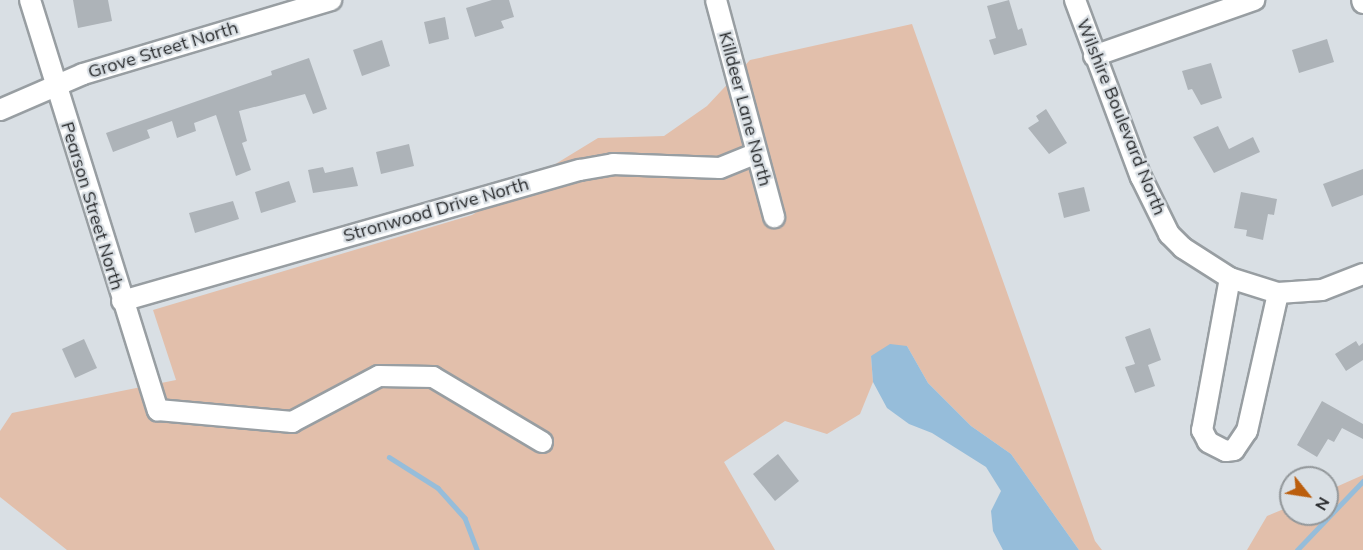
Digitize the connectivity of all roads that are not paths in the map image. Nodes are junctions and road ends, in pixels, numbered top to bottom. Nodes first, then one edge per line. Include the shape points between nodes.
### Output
1 (30, 0) edge
2 (331, 0) edge
3 (716, 0) edge
4 (1075, 0) edge
5 (1254, 0) edge
6 (303, 4) edge
7 (1094, 56) junction
8 (55, 84) junction
9 (0, 110) edge
10 (755, 154) junction
11 (774, 217) dead end
12 (1363, 274) edge
13 (1230, 278) junction
14 (1278, 293) junction
15 (122, 301) junction
16 (542, 442) dead end

1 - 8 street, Pearson Street North
2 - 6 street, Grove Street North
3 - 10 street, Killdeer Lane North
4 - 7 street, Wilshire Boulevard North
5 - 7 street
6 - 8 street, Grove Street North
7 - 13 street, Wilshire Boulevard North via 1141,177 1169,234 1197,259
8 - 9 street, Grove Street North
8 - 15 street, Pearson Street North
10 - 11 street, Killdeer Lane North
10 - 15 street, Stronwood Drive North via 720,168 613,164 580,170
12 - 14 street, Wilshire Boulevard North via 1322,290
13 - 14 street, Wilshire Boulevard North
13 - 14 street via 1202,430 1208,442 1218,448 1234,450 1247,431
15 - 16 street, Pearson Street North via 158,410 292,422 379,376 433,377

